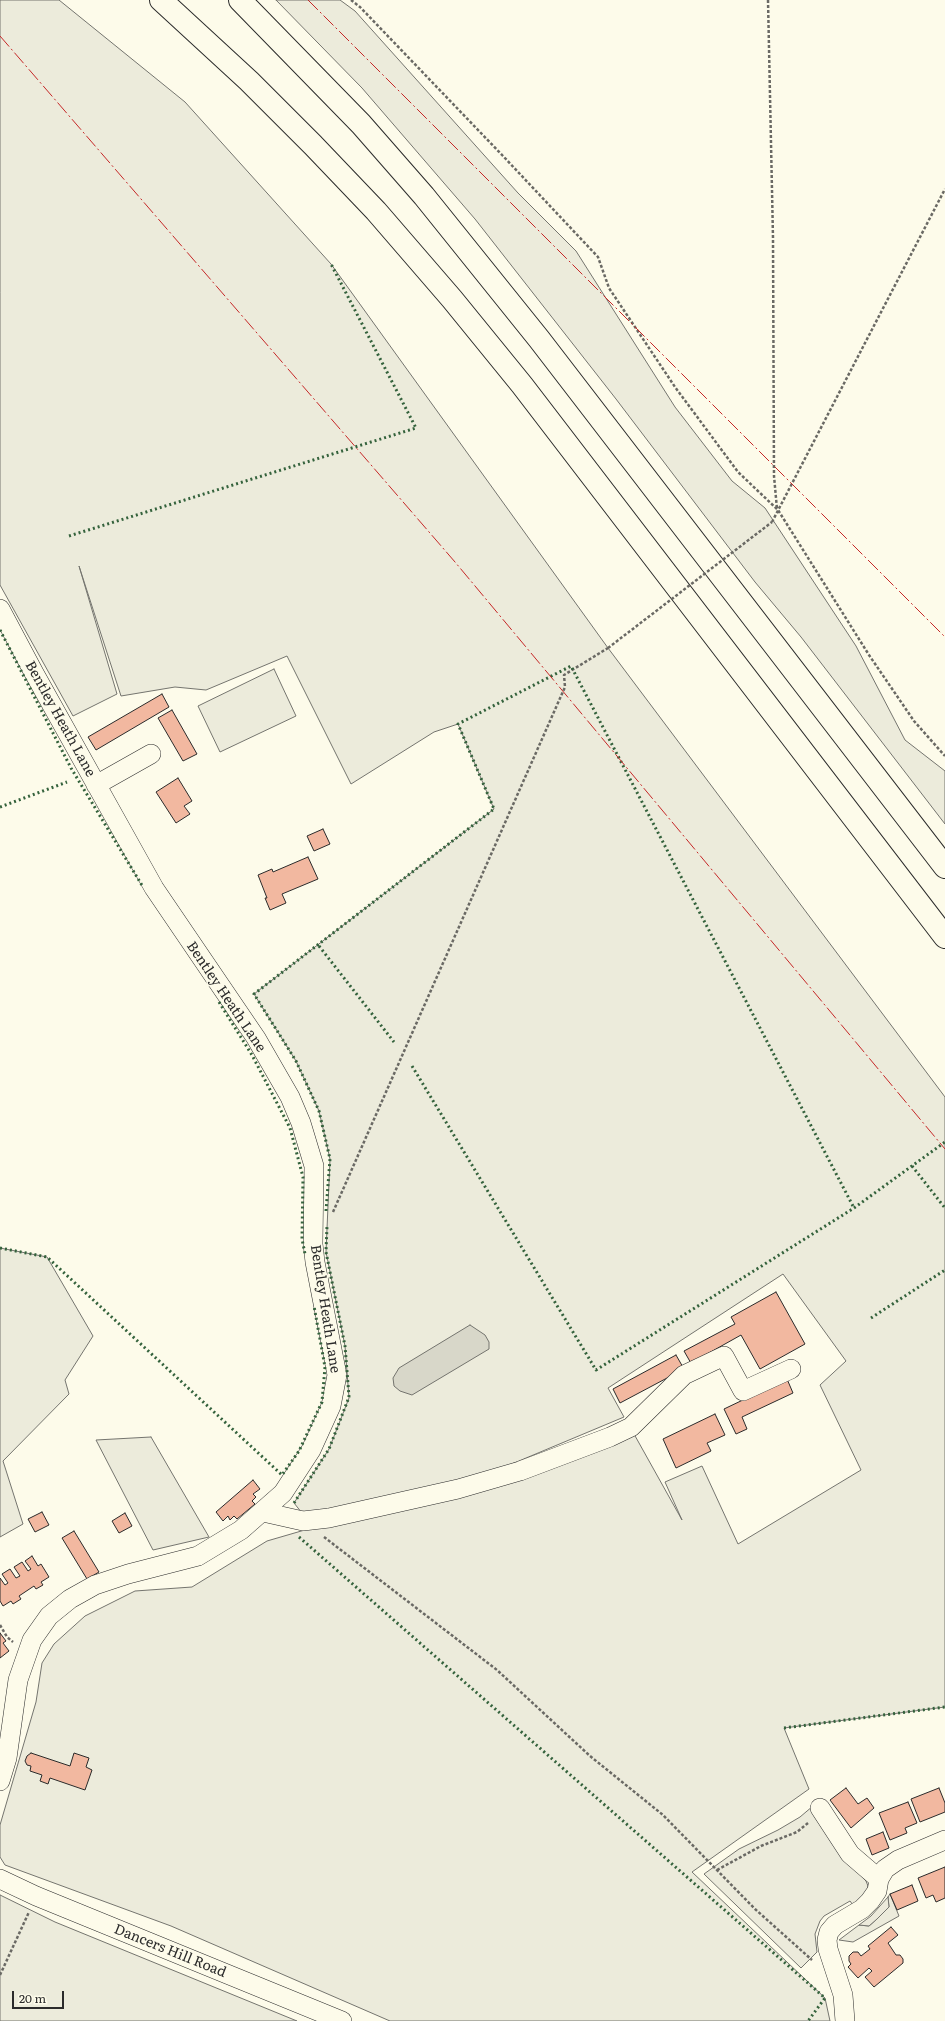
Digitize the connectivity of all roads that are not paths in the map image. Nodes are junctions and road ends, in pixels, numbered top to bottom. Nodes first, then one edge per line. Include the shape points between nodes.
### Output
1 (161, 0) edge
2 (240, 0) edge
3 (0, 608) edge
4 (151, 754) dead end
5 (96, 785) junction
6 (945, 867) edge
7 (945, 937) edge
8 (791, 1369) dead end
9 (262, 1512) junction
10 (0, 1781) edge
11 (820, 1808) road end
12 (945, 1840) edge
13 (0, 1879) edge
14 (879, 1879) junction
15 (342, 2021) edge
16 (845, 2021) edge

1 - 7 highway via 249,81 313,145 376,211 452,299 522,385
2 - 6 highway via 361,124 424,196 540,339
3 - 5 street, Bentley Heath Lane
4 - 5 street
5 - 9 street, Bentley Heath Lane via 154,888 256,1038 290,1097 314,1166 315,1262 337,1375 331,1406 312,1450 283,1493
8 - 9 street via 743,1391 724,1356 684,1375 631,1427 520,1471 458,1489 329,1518 303,1521
9 - 10 street, Bentley Heath Lane via 241,1530 198,1556 95,1585 70,1599 49,1616 32,1640 18,1680 7,1758
11 - 14 street via 850,1854
12 - 14 street via 898,1860 885,1869
13 - 15 street, Dancers Hill Road
14 - 16 street via 877,1891 870,1901 829,1932 828,1949 840,1988

